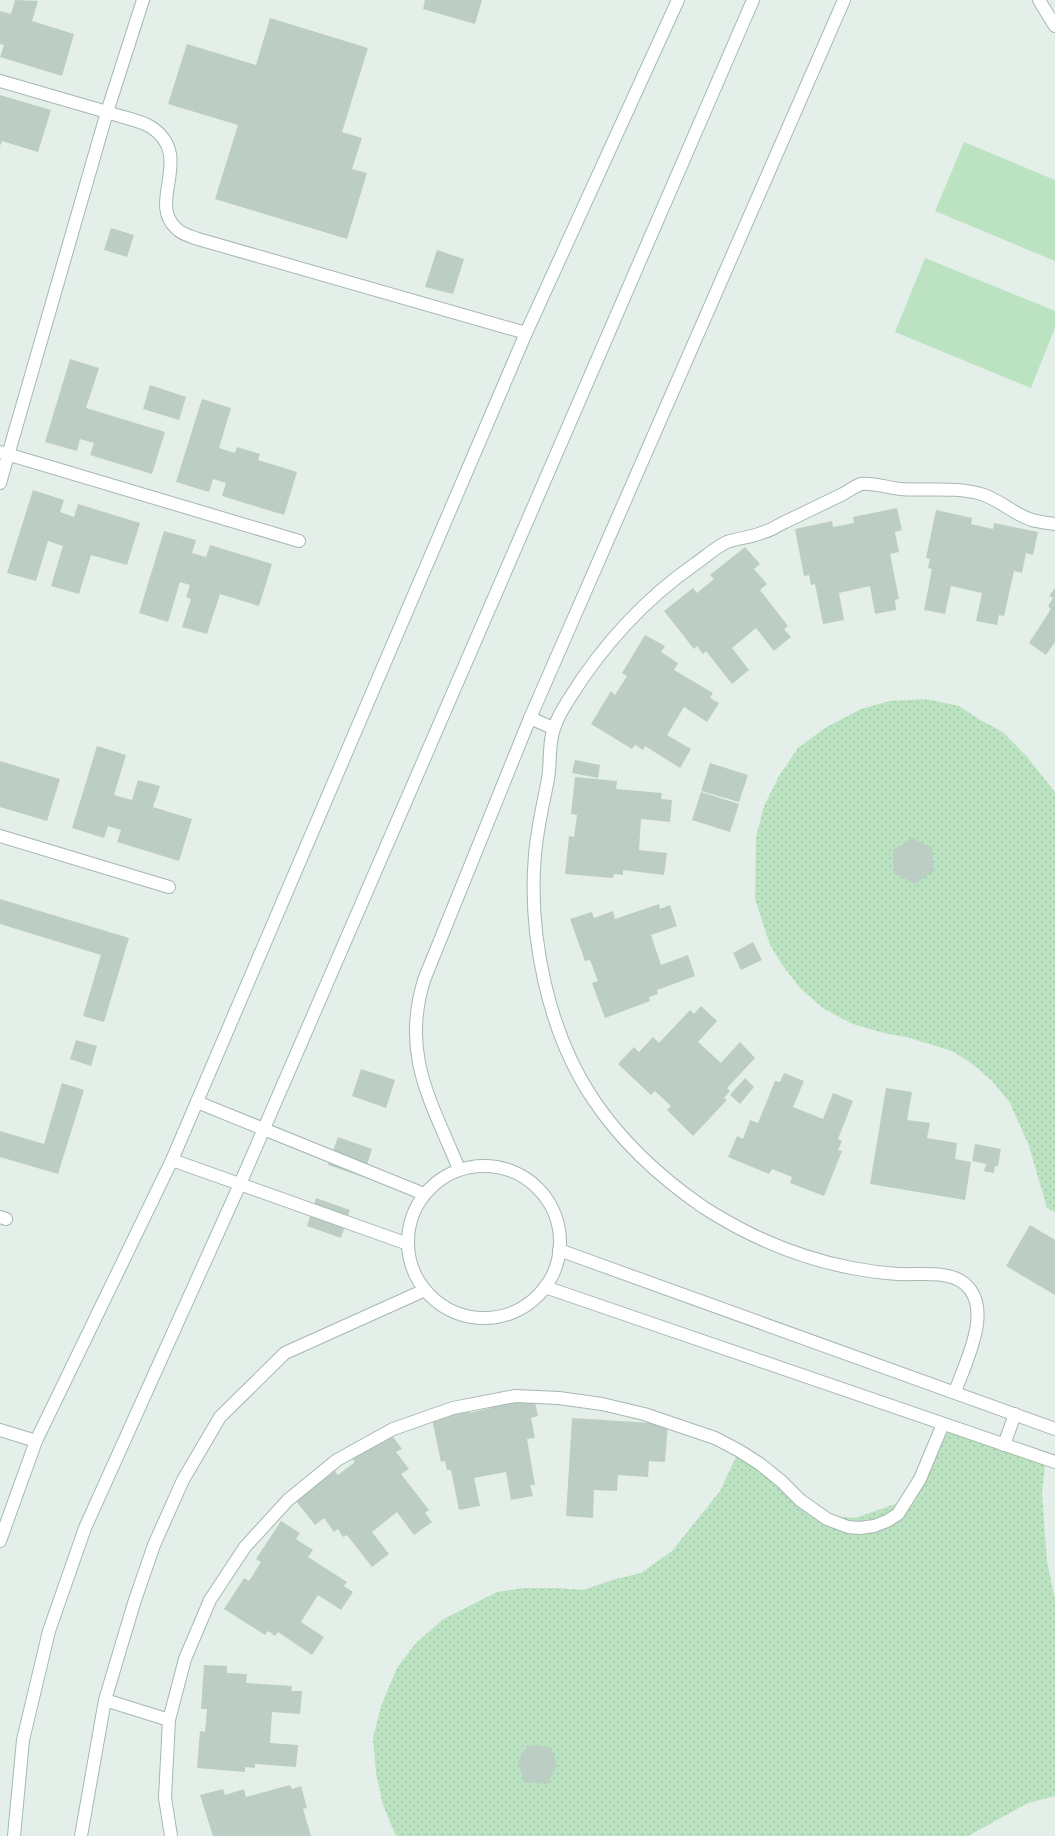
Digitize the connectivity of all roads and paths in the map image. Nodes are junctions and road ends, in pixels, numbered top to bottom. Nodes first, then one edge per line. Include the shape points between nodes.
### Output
1 (143, 0) edge
2 (678, 0) edge
3 (753, 0) edge
4 (844, 0) edge
5 (1039, 0) edge
6 (1055, 26) edge
7 (0, 81) edge
8 (107, 112) junction
9 (526, 333) junction
10 (4, 453) edge
11 (0, 483) edge
12 (1055, 524) edge
13 (299, 541) dead end
14 (530, 718) junction
15 (553, 728) junction
16 (0, 836) edge
17 (169, 887) dead end
18 (196, 1102) junction
19 (263, 1129) junction
20 (172, 1160) junction
21 (459, 1169) junction
22 (240, 1184) junction
23 (424, 1194) junction
24 (408, 1244) junction
25 (559, 1250) junction
26 (545, 1288) junction
27 (424, 1290) junction
28 (955, 1392) junction
29 (1015, 1414) junction
30 (943, 1424) junction
31 (1055, 1429) edge
32 (0, 1430) edge
33 (36, 1442) junction
34 (1004, 1445) junction
35 (1055, 1462) edge
36 (0, 1541) edge
37 (105, 1700) junction
38 (169, 1720) junction
39 (14, 1836) edge
40 (80, 1836) edge
41 (171, 1836) edge

1 - 8 street
2 - 9 street
3 - 19 street
4 - 14 street
5 - 6 street
7 - 8 street
8 - 9 street via 150,126 166,143 171,166 166,206 175,228 184,234
8 - 10 street
9 - 18 street
10 - 11 street
10 - 13 street
12 - 15 street via 1031,520 983,495 952,490 899,489 863,484 764,532 725,543 680,575 643,606 616,636 584,677
14 - 15 street
14 - 21 street via 424,980 415,1018 417,1058 421,1076
15 - 28 street via 535,856 533,896 536,937 544,979 556,1020 572,1060 592,1098 642,1158 703,1207 737,1227 812,1258 852,1268 945,1275 965,1284 978,1303 979,1317
16 - 17 street
18 - 19 street
18 - 20 street
19 - 22 street
19 - 23 street
20 - 22 street
20 - 33 street
21 - 23 street via 446,1175
21 - 25 street via 481,1165 502,1167 522,1176 540,1189 552,1207 559,1228
22 - 24 street
22 - 39 street via 85,1528 49,1631 23,1740
23 - 24 street via 411,1220
24 - 27 street via 410,1261
25 - 26 street via 554,1270
25 - 28 street
26 - 27 street via 528,1304 508,1314 485,1318 462,1315 442,1306
26 - 30 street
27 - 37 street via 285,1353 220,1417 183,1480 154,1545
28 - 29 street
29 - 31 street
29 - 34 street
30 - 34 street
30 - 38 street via 920,1478 898,1514 874,1526 860,1528 848,1527 827,1518 800,1500 760,1464 715,1438 644,1414 602,1404 559,1398 515,1396 453,1408 393,1429 337,1460 288,1500 245,1547 210,1600 185,1659
32 - 33 street
33 - 36 street
34 - 35 street
37 - 38 street
37 - 40 street
38 - 41 street via 165,1798

